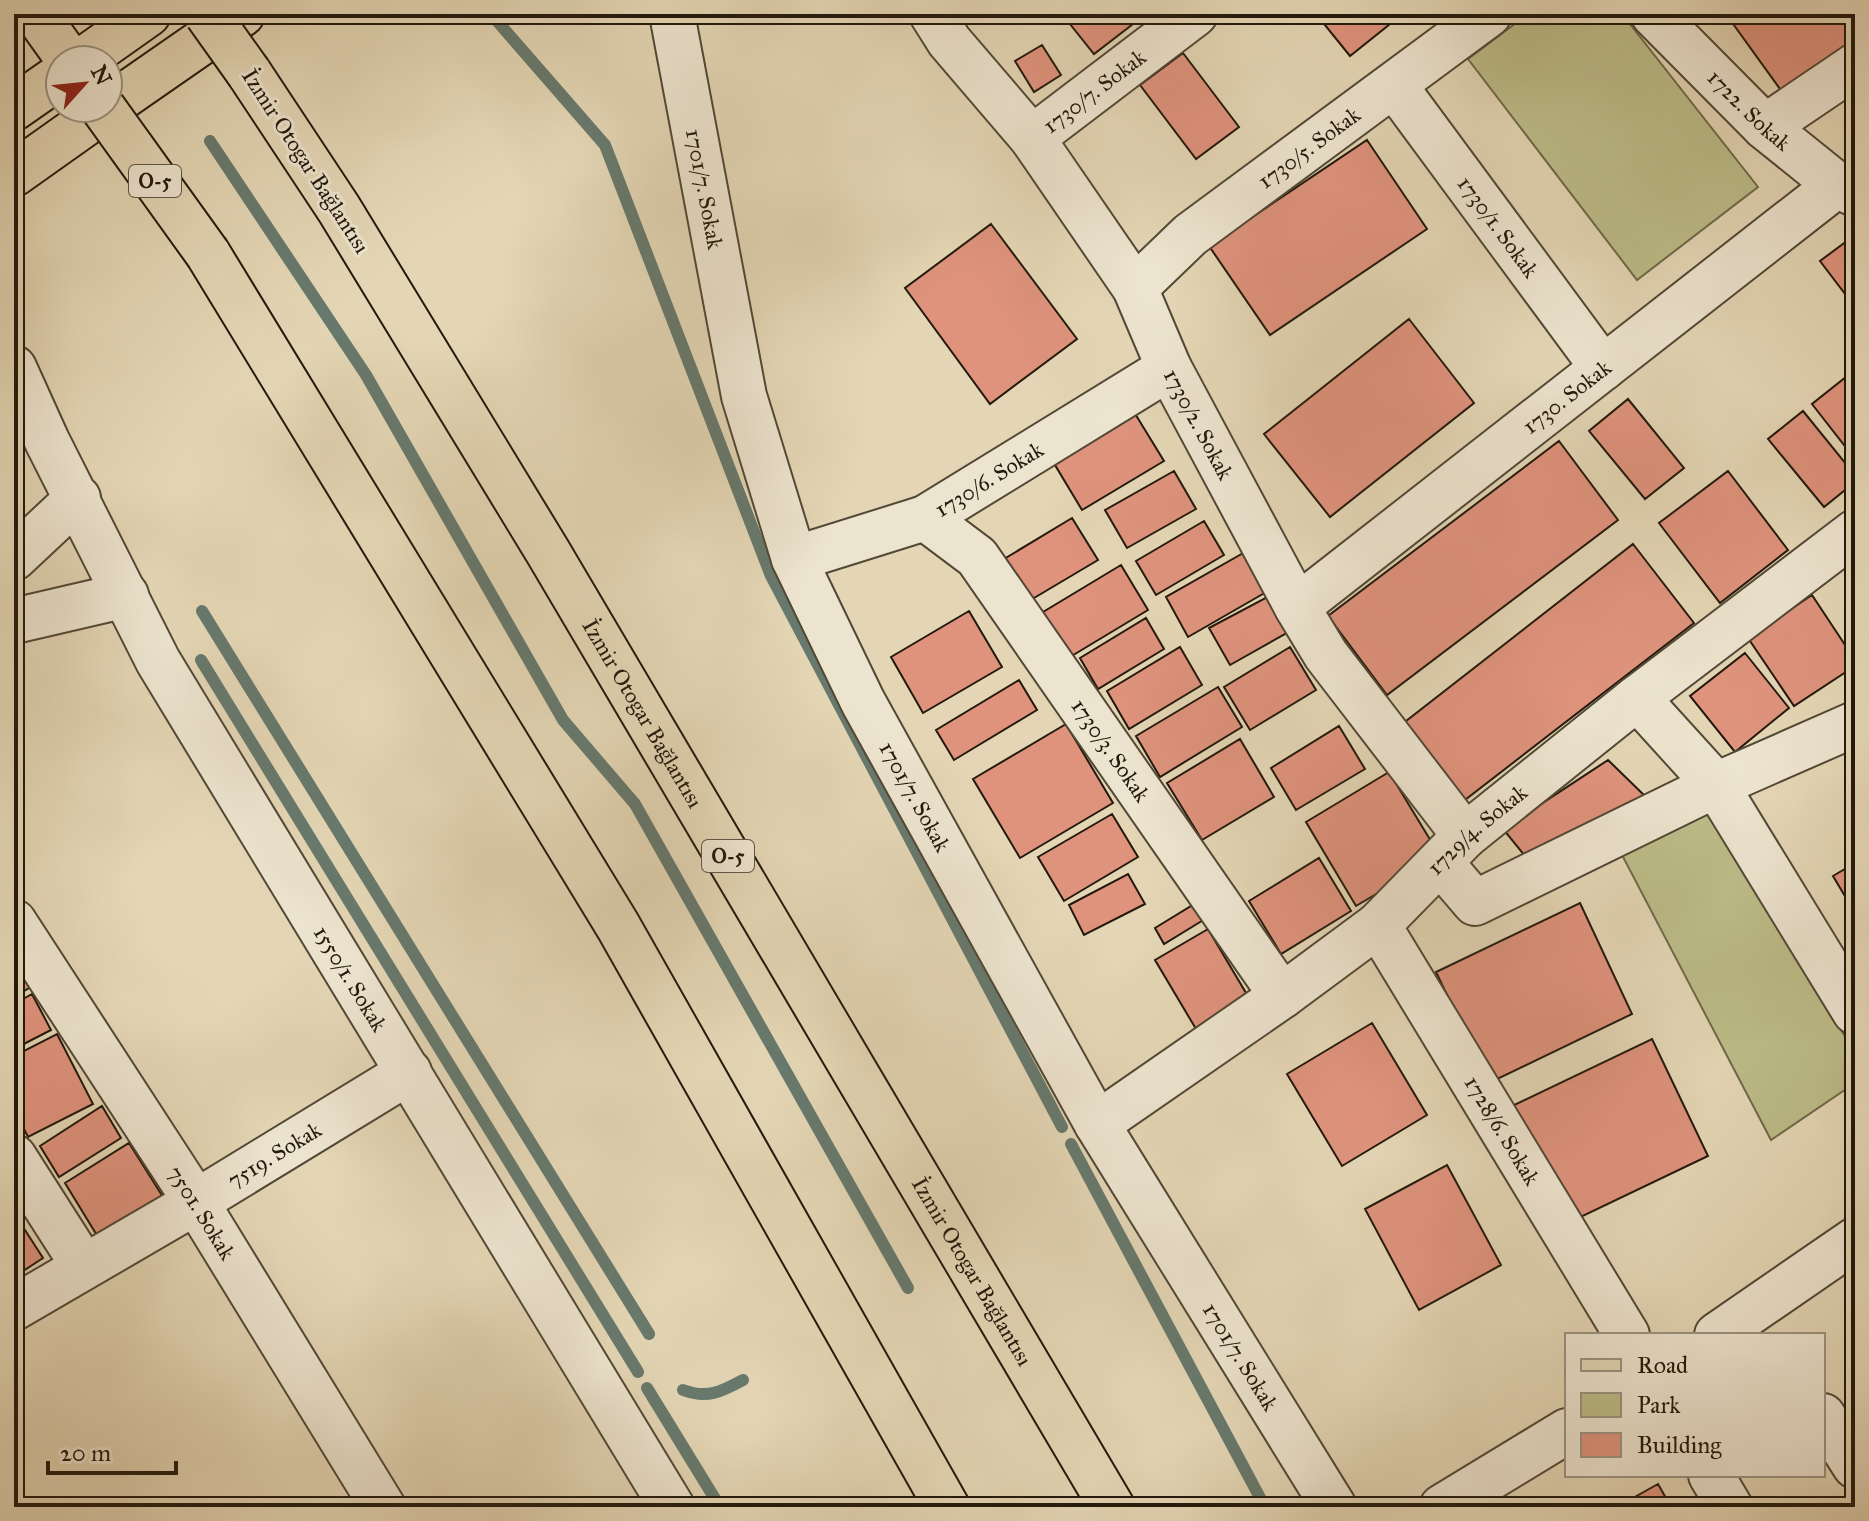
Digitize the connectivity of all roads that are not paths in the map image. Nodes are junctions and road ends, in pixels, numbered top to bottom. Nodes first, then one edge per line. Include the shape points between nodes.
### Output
1 (36, 14) edge
2 (148, 14) edge
3 (242, 14) edge
4 (672, 14) edge
5 (1195, 14) edge
6 (1489, 14) edge
7 (1653, 14) edge
8 (936, 16) edge
9 (205, 25) edge
10 (58, 44) edge
11 (106, 44) edge
12 (1855, 66) edge
13 (1394, 85) junction
14 (44, 87) edge
15 (124, 93) edge
16 (14, 108) edge
17 (84, 124) edge
18 (117, 124) edge
19 (1765, 127) junction
20 (1032, 138) junction
21 (15, 175) edge
22 (1846, 190) edge
23 (1135, 288) junction
24 (14, 368) edge
25 (1169, 368) junction
26 (1603, 368) junction
27 (14, 407) edge
28 (47, 441) junction
29 (78, 498) junction
30 (925, 518) junction
31 (1855, 532) edge
32 (14, 558) edge
33 (794, 559) junction
34 (126, 595) junction
35 (1297, 607) junction
36 (14, 621) edge
37 (1637, 698) junction
38 (1855, 724) edge
39 (1716, 785) junction
40 (1452, 849) junction
41 (14, 922) edge
42 (1378, 925) junction
43 (1282, 996) junction
44 (1855, 1012) edge
45 (409, 1072) junction
46 (1097, 1124) junction
47 (14, 1157) edge
48 (196, 1202) junction
49 (1855, 1240) edge
50 (83, 1265) junction
51 (14, 1308) edge
52 (1763, 1322) edge
53 (1626, 1333) edge
54 (1724, 1333) edge
55 (1825, 1419) edge
56 (1565, 1432) edge
57 (1855, 1466) edge
58 (1712, 1477) edge
59 (383, 1507) edge
60 (672, 1507) edge
61 (947, 1507) edge
62 (1112, 1507) edge
63 (1334, 1507) edge
64 (1442, 1507) edge
65 (1730, 1507) edge

1 - 10 main road
2 - 11 main road
3 - 9 main road
4 - 33 street, 1701/7. Sokak via 744,396
5 - 20 street, 1730/7. Sokak
6 - 13 street, 1730/5. Sokak
7 - 19 street, 1722. Sokak
8 - 20 street, 1730/2. Sokak via 949,41
9 - 15 main road
9 - 62 main road, İzmir Otogar Bağlantısı / O-5, bridge via 249,73 339,209 557,565
12 - 19 street
13 - 23 street, 1730/5. Sokak via 1190,235
13 - 26 street, 1730/1. Sokak
14 - 16 main road
17 - 21 main road
18 - 61 main road, O-5, bridge via 208,254 618,926
19 - 22 street, 1722. Sokak
20 - 23 street, 1730/2. Sokak
22 - 26 street, 1730. Sokak
23 - 25 street, 1730/2. Sokak
24 - 28 street, 1550/1. Sokak
25 - 30 street, 1730/6. Sokak
25 - 35 street, 1730/2. Sokak
26 - 35 street, 1730. Sokak
27 - 28 street, 1550/1. Sokak
28 - 29 street, 1550/1. Sokak
29 - 32 street
29 - 34 street, 1550/1. Sokak
30 - 33 street, 1730/6. Sokak
30 - 43 street, 1730/3. Sokak via 977,557
31 - 37 street, 1729/4. Sokak
33 - 46 street, 1701/7. Sokak via 863,702
34 - 36 street
34 - 45 street, 1550/1. Sokak via 158,661
35 - 40 street, 1730/2. Sokak
37 - 39 street
37 - 40 street, 1729/4. Sokak
38 - 39 street
39 - 40 street, 1730/2. Sokak via 1475,903
39 - 44 street
40 - 42 street, 1729/4. Sokak
41 - 48 street, 7501. Sokak
42 - 43 street, 1729/4. Sokak
42 - 53 street, 1728/6. Sokak
43 - 46 street, 1729/4. Sokak
45 - 48 street, 7519. Sokak
45 - 60 street, 1550/1. Sokak
46 - 63 street, 1701/7. Sokak
47 - 50 street
48 - 50 street, 7519. Sokak
48 - 59 street, 7501. Sokak
49 - 52 street
50 - 51 street, 7519. Sokak
52 - 54 street
55 - 57 street
56 - 64 street
58 - 65 street

